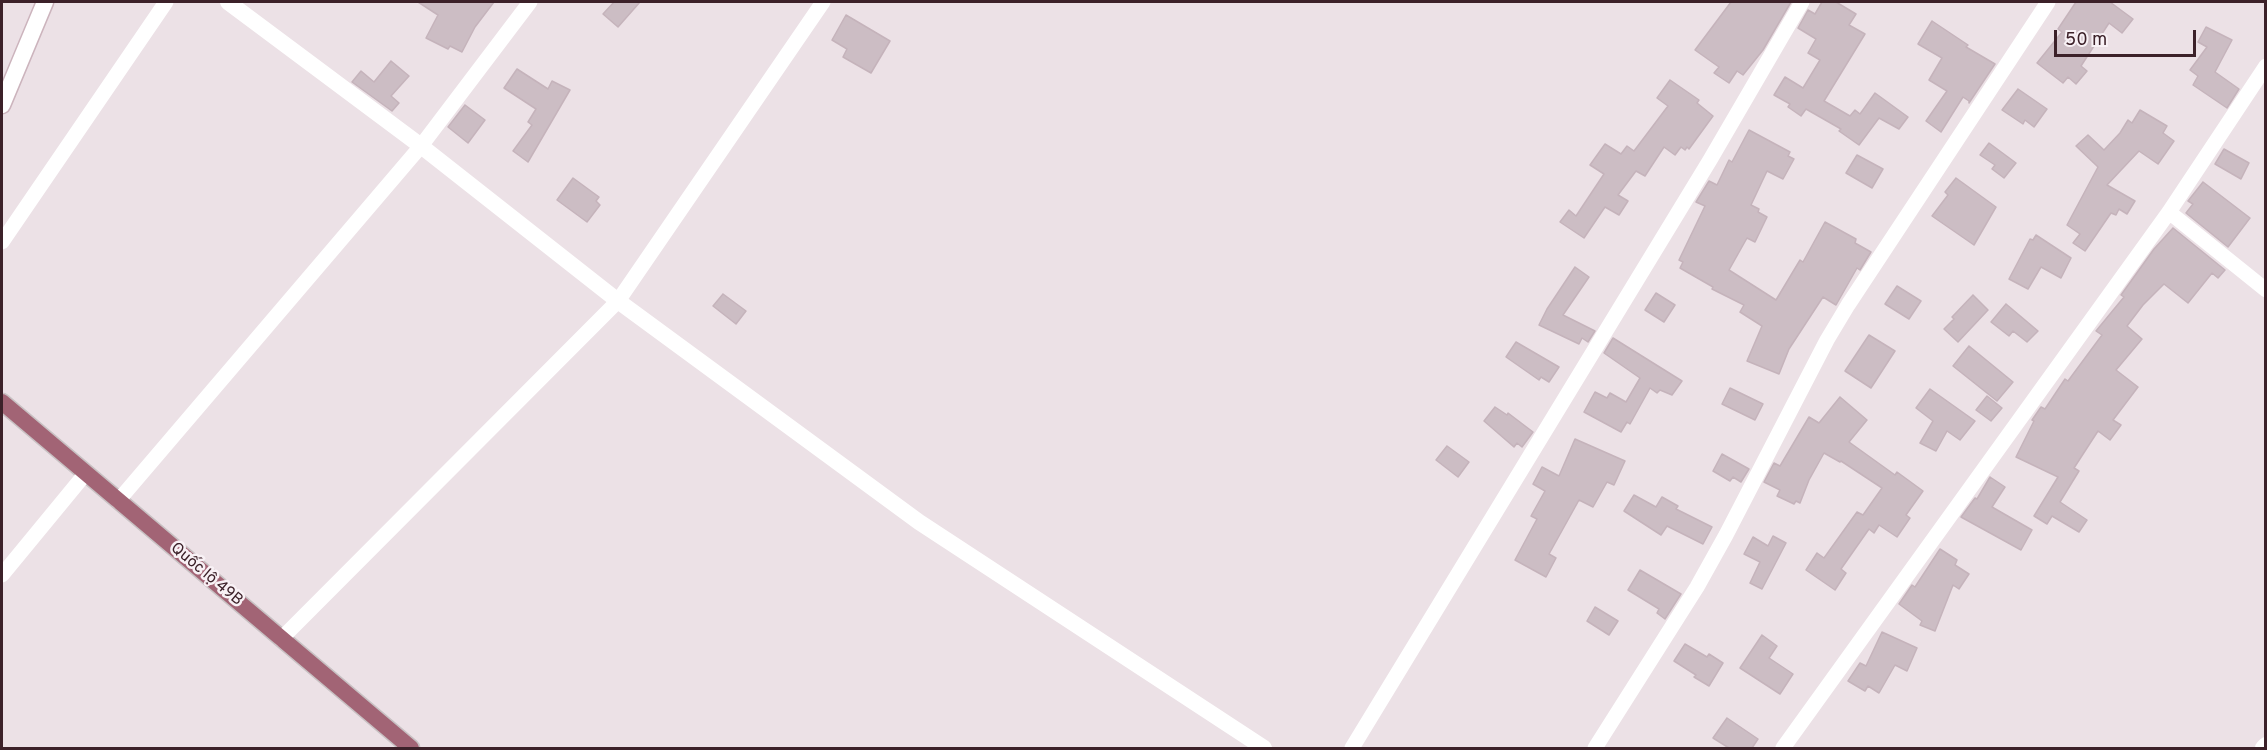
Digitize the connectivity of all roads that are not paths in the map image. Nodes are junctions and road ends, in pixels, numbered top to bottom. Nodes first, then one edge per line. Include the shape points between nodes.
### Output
1 (45, 2) edge
2 (166, 2) edge
3 (228, 2) edge
4 (530, 2) edge
5 (823, 2) edge
6 (1802, 2) edge
7 (2048, 2) edge
8 (2265, 66) edge
9 (2, 105) edge
10 (421, 146) junction
11 (2169, 212) junction
12 (2, 242) edge
13 (2265, 290) edge
14 (618, 301) junction
15 (2, 402) edge
16 (86, 473) junction
17 (118, 501) junction
18 (2, 575) edge
19 (281, 639) junction
20 (411, 748) edge
21 (1264, 748) edge
22 (1352, 748) edge
23 (1595, 748) edge
24 (1783, 748) edge

1 - 9 street
2 - 12 street
3 - 10 street
4 - 10 street
5 - 14 street
6 - 22 street
7 - 23 street via 1827,340 1726,535
8 - 11 street
10 - 14 street
10 - 17 street
11 - 13 street
11 - 24 street
14 - 19 street
14 - 21 street via 919,522
15 - 16 main road, Quốc lộ 49B
16 - 17 main road, Quốc lộ 49B
16 - 18 street
17 - 19 main road, Quốc lộ 49B
19 - 20 main road, Quốc lộ 49B

